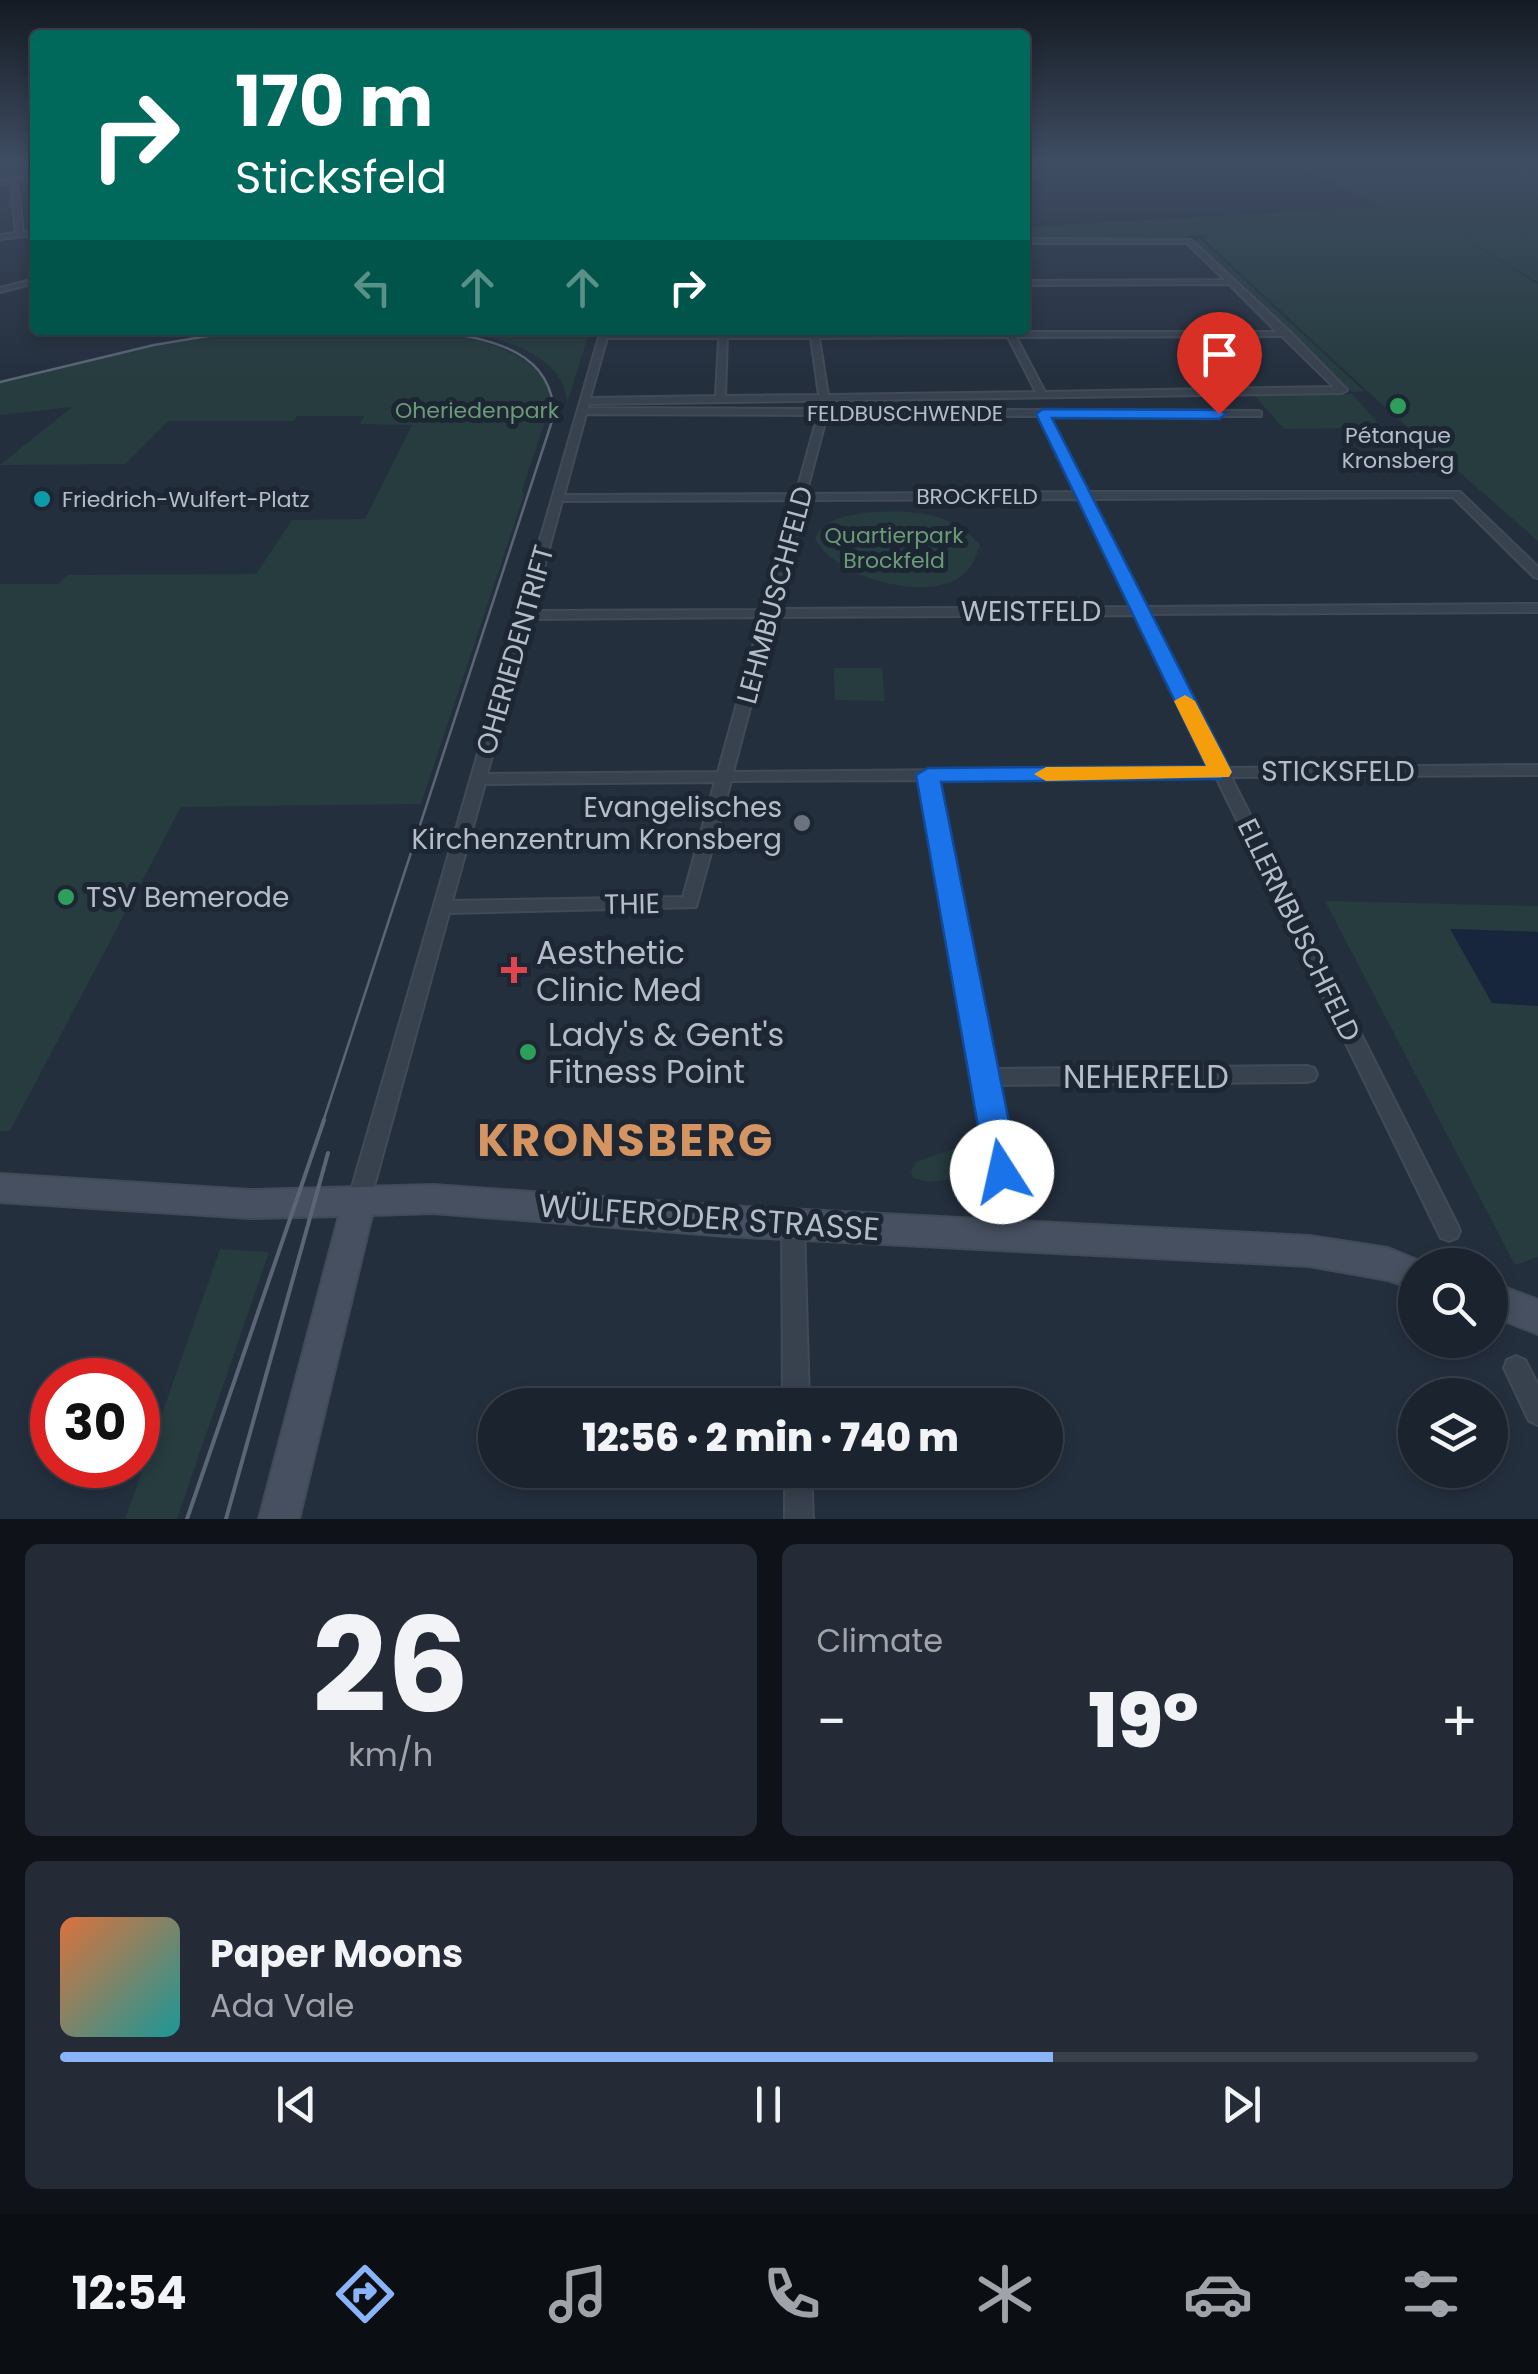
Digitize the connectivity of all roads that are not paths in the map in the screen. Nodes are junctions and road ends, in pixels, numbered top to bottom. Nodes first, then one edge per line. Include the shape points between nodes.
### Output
1 (28, 234) edge
2 (20, 235) joint
3 (0, 237) edge
4 (1030, 241) edge
5 (1233, 282) junction
6 (1030, 283) edge
7 (30, 284) edge
8 (0, 290) edge
9 (1030, 332) edge
10 (1286, 334) junction
11 (603, 335) edge
12 (683, 335) edge
13 (754, 335) edge
14 (815, 335) edge
15 (1010, 335) edge
16 (723, 336) junction
17 (1240, 392) junction
18 (1042, 395) junction
19 (824, 398) junction
20 (720, 399) junction
21 (584, 406) junction
22 (822, 412) junction
23 (1043, 414) junction
24 (1084, 496) junction
25 (801, 497) junction
26 (558, 498) junction
27 (1538, 574) edge
28 (1538, 608) edge
29 (1140, 611) junction
30 (770, 613) junction
31 (525, 614) junction
32 (1538, 770) edge
33 (1221, 772) junction
34 (928, 775) junction
35 (726, 776) junction
36 (478, 778) junction
37 (442, 906) junction
38 (1307, 1074) dead end
39 (985, 1078) junction
40 (0, 1188) edge
41 (359, 1200) junction
42 (793, 1224) junction
43 (1449, 1231) dead end
44 (1014, 1234) junction
45 (1398, 1267) edge
46 (1508, 1302) edge
47 (1537, 1308) edge
48 (1516, 1368) dead end
49 (796, 1388) edge
50 (1538, 1412) edge
51 (798, 1488) edge
52 (279, 1519) edge
53 (799, 1519) edge

1 - 2 street
2 - 3 street
4 - 5 street via 1189,241
5 - 6 street
5 - 10 street
7 - 8 street
9 - 10 street
10 - 17 street, FELDBUSCHWENDE via 1342,390
11 - 21 street, OHERIEDENTRIFT
12 - 16 street
13 - 16 street
14 - 19 street
15 - 18 street
16 - 20 street
17 - 18 street, FELDBUSCHWENDE
17 - 23 street, FELDBUSCHWENDE via 1258,414
18 - 19 street, FELDBUSCHWENDE
19 - 20 street, FELDBUSCHWENDE
20 - 21 street, FELDBUSCHWENDE
21 - 22 street, FELDBUSCHWENDE
21 - 26 street, OHERIEDENTRIFT
22 - 23 street, FELDBUSCHWENDE
22 - 25 street, LEHMBUSCHFELD
23 - 24 street, ELLERNBUSCHFELD
24 - 25 street, BROCKFELD
24 - 27 street, BROCKFELD via 1456,494
24 - 29 street, ELLERNBUSCHFELD
25 - 26 street, BROCKFELD
25 - 30 street, LEHMBUSCHFELD
26 - 31 street, OHERIEDENTRIFT
28 - 29 street, WEISTFELD
29 - 30 street, WEISTFELD
29 - 33 street, ELLERNBUSCHFELD
30 - 31 street, WEISTFELD
30 - 35 street, LEHMBUSCHFELD
31 - 36 street, OHERIEDENTRIFT
32 - 33 street, STICKSFELD
33 - 34 street, STICKSFELD
33 - 43 street, ELLERNBUSCHFELD
34 - 35 street, STICKSFELD
34 - 39 street
35 - 36 street, STICKSFELD
35 - 37 street, THIE via 690,903
36 - 37 street, OHERIEDENTRIFT
37 - 41 street, OHERIEDENTRIFT
38 - 39 street, NEHERFELD
39 - 44 street
40 - 41 main road, WÜLFERODER STRASSE via 250,1204
41 - 42 main road, WÜLFERODER STRASSE via 433,1198
41 - 52 main road
42 - 44 main road, WÜLFERODER STRASSE
42 - 49 street
44 - 45 main road, WÜLFERODER STRASSE via 1309,1251
46 - 47 main road
48 - 50 street
51 - 53 street

